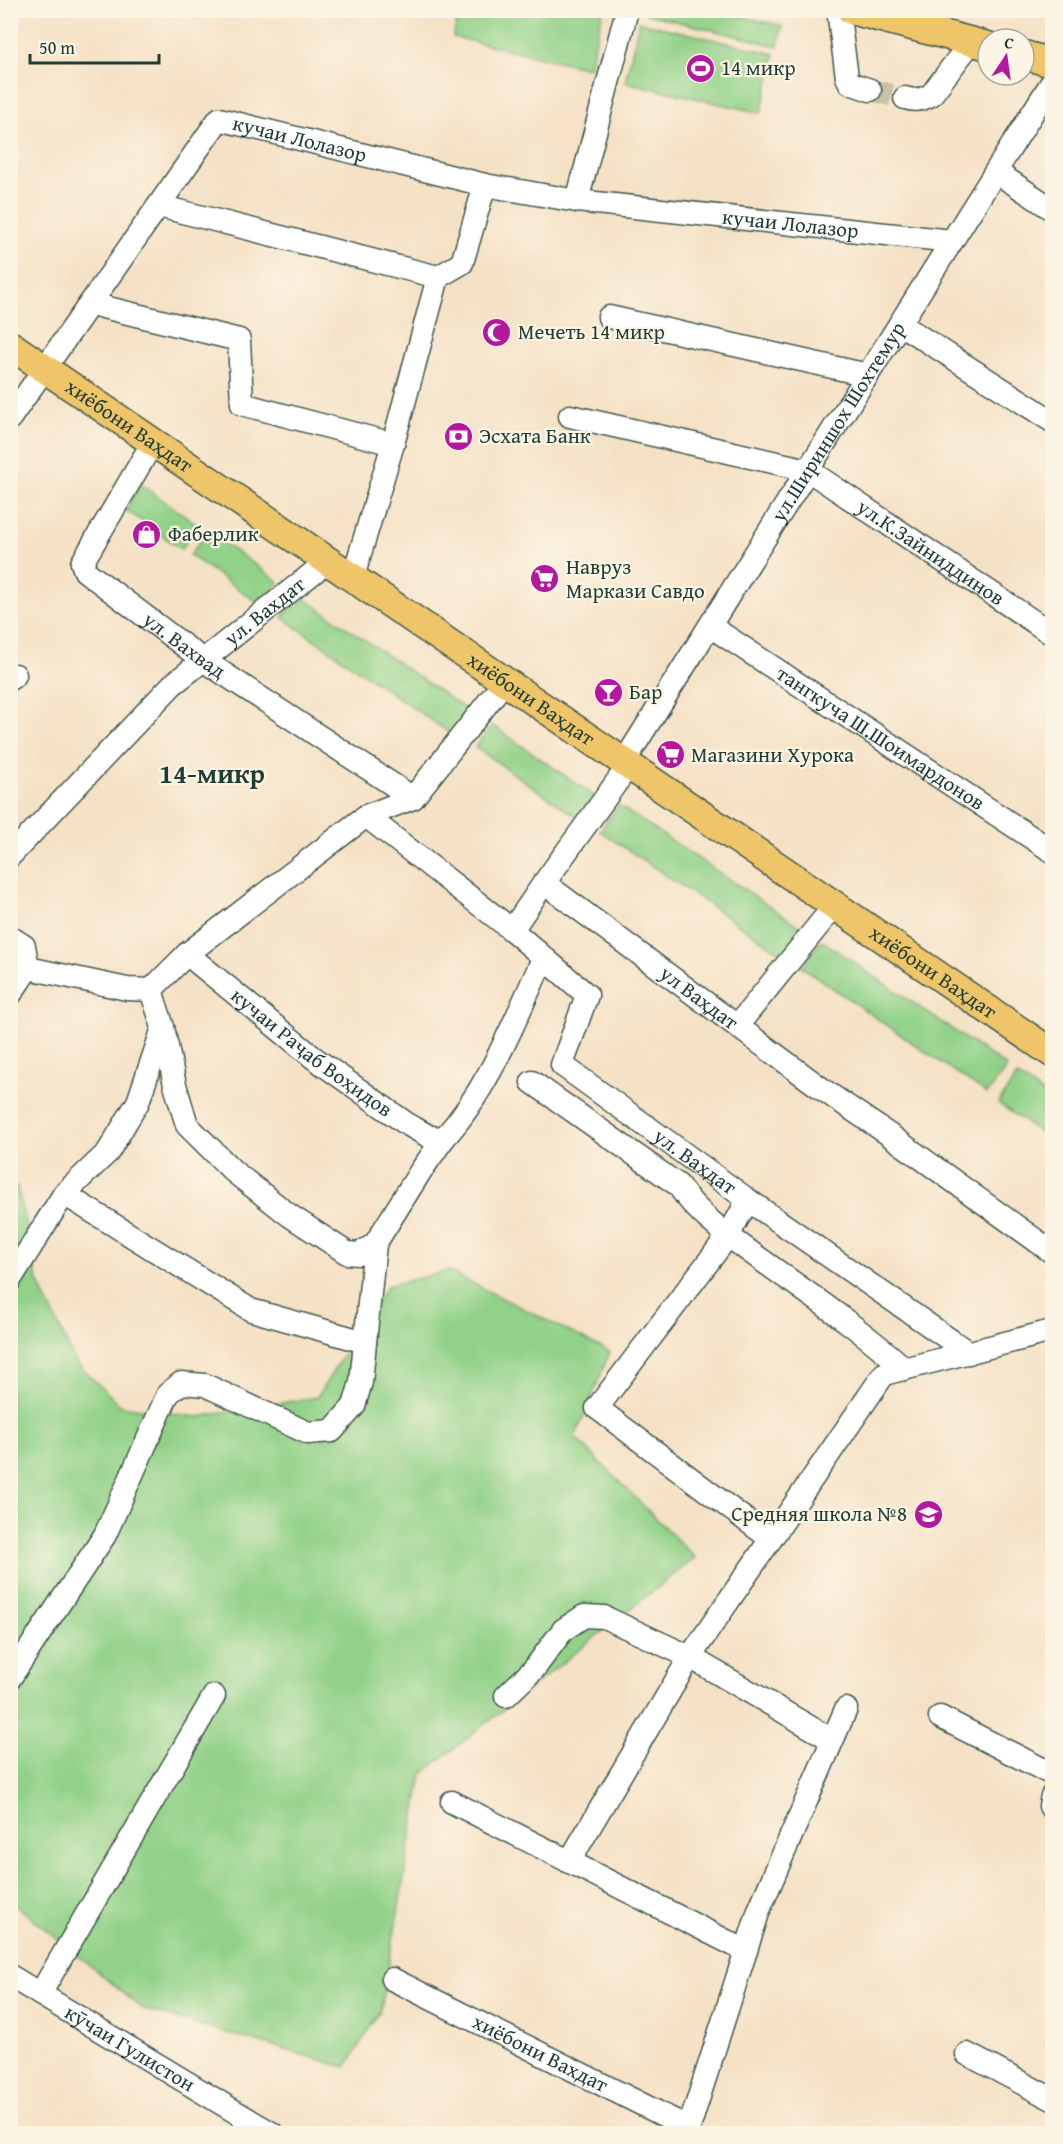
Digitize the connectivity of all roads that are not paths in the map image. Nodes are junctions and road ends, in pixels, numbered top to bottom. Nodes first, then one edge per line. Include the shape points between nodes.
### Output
1 (627, 10) edge
2 (838, 10) edge
3 (851, 10) edge
4 (976, 43) edge
5 (976, 47) edge
6 (1036, 58) edge
7 (1053, 63) edge
8 (1053, 82) edge
9 (870, 90) tunnel mouth
10 (905, 98) tunnel mouth
11 (996, 172) junction
12 (485, 185) junction
13 (577, 201) junction
14 (159, 206) junction
15 (1053, 209) edge
16 (952, 241) junction
17 (438, 277) junction
18 (94, 300) junction
19 (609, 317) dead end
20 (900, 324) junction
21 (10, 345) edge
22 (46, 369) junction
23 (868, 375) junction
24 (570, 416) dead end
25 (10, 418) edge
26 (1053, 421) edge
27 (394, 439) junction
28 (153, 442) junction
29 (808, 470) junction
30 (328, 561) junction
31 (353, 578) junction
32 (710, 626) junction
33 (1053, 634) edge
34 (203, 660) junction
35 (505, 681) junction
36 (626, 763) junction
37 (412, 798) junction
38 (366, 816) junction
39 (1053, 851) edge
40 (10, 856) edge
41 (544, 883) junction
42 (835, 905) junction
43 (512, 930) junction
44 (10, 937) edge
45 (187, 954) junction
46 (543, 959) junction
47 (28, 968) junction
48 (151, 990) junction
49 (10, 995) edge
50 (736, 1026) junction
51 (163, 1027) junction
52 (1053, 1053) edge
53 (532, 1082) dead end
54 (444, 1138) junction
55 (64, 1194) junction
56 (748, 1200) junction
57 (728, 1236) junction
58 (375, 1244) junction
59 (1053, 1252) edge
60 (10, 1280) edge
61 (1053, 1331) edge
62 (365, 1342) junction
63 (969, 1353) junction
64 (905, 1369) junction
65 (771, 1539) junction
66 (690, 1657) junction
67 (10, 1678) edge
68 (506, 1695) dead end
69 (214, 1696) dead end
70 (846, 1708) dead end
71 (940, 1717) dead end
72 (832, 1740) junction
73 (1053, 1774) edge
74 (1053, 1796) edge
75 (452, 1802) dead end
76 (1053, 1809) edge
77 (569, 1862) junction
78 (746, 1951) junction
79 (10, 1976) edge
80 (392, 1979) dead end
81 (40, 1994) junction
82 (967, 2054) dead end
83 (1053, 2098) edge
84 (245, 2127) edge
85 (688, 2131) edge
86 (273, 2133) edge

1 - 13 street
2 - 9 street via 846,77 850,83
3 - 4 main road
5 - 10 street via 931,95 915,101
6 - 7 main road
8 - 11 street, ул.Шириншох Шохтемур
11 - 15 street
11 - 16 street, ул.Шириншох Шохтемур
12 - 13 street, кучаи Лолазор
12 - 14 street, кучаи Лолазор via 219,119
12 - 17 street via 462,263
13 - 16 street, кучаи Лолазор
14 - 17 street
14 - 18 street, кучаи Лолазор
16 - 20 street, ул.Шириншох Шохтемур
17 - 27 street
18 - 22 street, кучаи Лолазор
18 - 27 street via 239,340 242,404
19 - 23 street
20 - 23 street, ул.Шириншох Шохтемур
20 - 26 street
21 - 22 main road, хиёбони Ваҳдат
22 - 25 street, кучаи Лолазор
22 - 28 main road, хиёбони Ваҳдат
23 - 29 street, ул.Шириншох Шохтемур
24 - 29 street
27 - 31 street
28 - 30 main road, хиёбони Ваҳдат
28 - 34 street, ул. Вахвад via 82,566
29 - 32 street, ул.Шириншох Шохтемур
29 - 33 street, ул.К.Зайниддинов
30 - 31 main road, хиёбони Ваҳдат
30 - 34 street, ул. Вахдат
31 - 35 main road, хиёбони Ваҳдат
32 - 36 street, ул.Шириншох Шохтемур
32 - 39 street, тангкуча Ш.Шоимардонов
34 - 37 street, ул. Вахвад
34 - 40 street, ул. Вахдат via 172,685
35 - 36 main road, хиёбони Ваҳдат
35 - 37 street
36 - 41 street
36 - 42 main road, хиёбони Ваҳдат
37 - 38 street
38 - 43 street
38 - 45 street
41 - 43 street
41 - 50 street, ул Ваҳдат
42 - 50 street
42 - 52 main road, хиёбони Ваҳдат
43 - 46 street, ул. Вахдат
44 - 47 street via 24,946
45 - 48 street
45 - 54 street, кучаи Раҷаб Воҳидов via 333,1071 407,1124 430,1137
46 - 54 street via 478,1095
46 - 56 street, ул. Вахдат via 587,995 562,1065
47 - 48 street via 127,989
47 - 49 street
48 - 51 street
50 - 59 street, ул Ваҳдат
51 - 55 street via 138,1102 108,1152
51 - 58 street via 187,1125 233,1171 346,1253 359,1254
53 - 57 street via 678,1185
54 - 58 street
55 - 60 street
55 - 62 street via 251,1310
56 - 57 street
56 - 63 street, ул. Вахдат
57 - 64 street via 869,1337
57 - 65 street via 597,1408
58 - 62 street
61 - 63 street
62 - 67 street via 354,1406 332,1431 308,1432 205,1385 181,1383 168,1394 105,1535
63 - 64 street
64 - 65 street via 884,1374
65 - 66 street
66 - 68 street via 604,1617 584,1616 563,1629 534,1669
66 - 72 street
66 - 77 street
69 - 81 street
70 - 72 street, хиёбони Вахдат
71 - 73 street
72 - 78 street, хиёбони Вахдат via 759,1910
74 - 76 street
75 - 77 street
77 - 78 street
78 - 85 street, хиёбони Вахдат
79 - 81 street, кӯчаи Гулистон
80 - 85 street, хиёбони Вахдат
81 - 84 street, кӯчаи Гулистон
82 - 83 street
84 - 86 street, кӯчаи Гулистон

